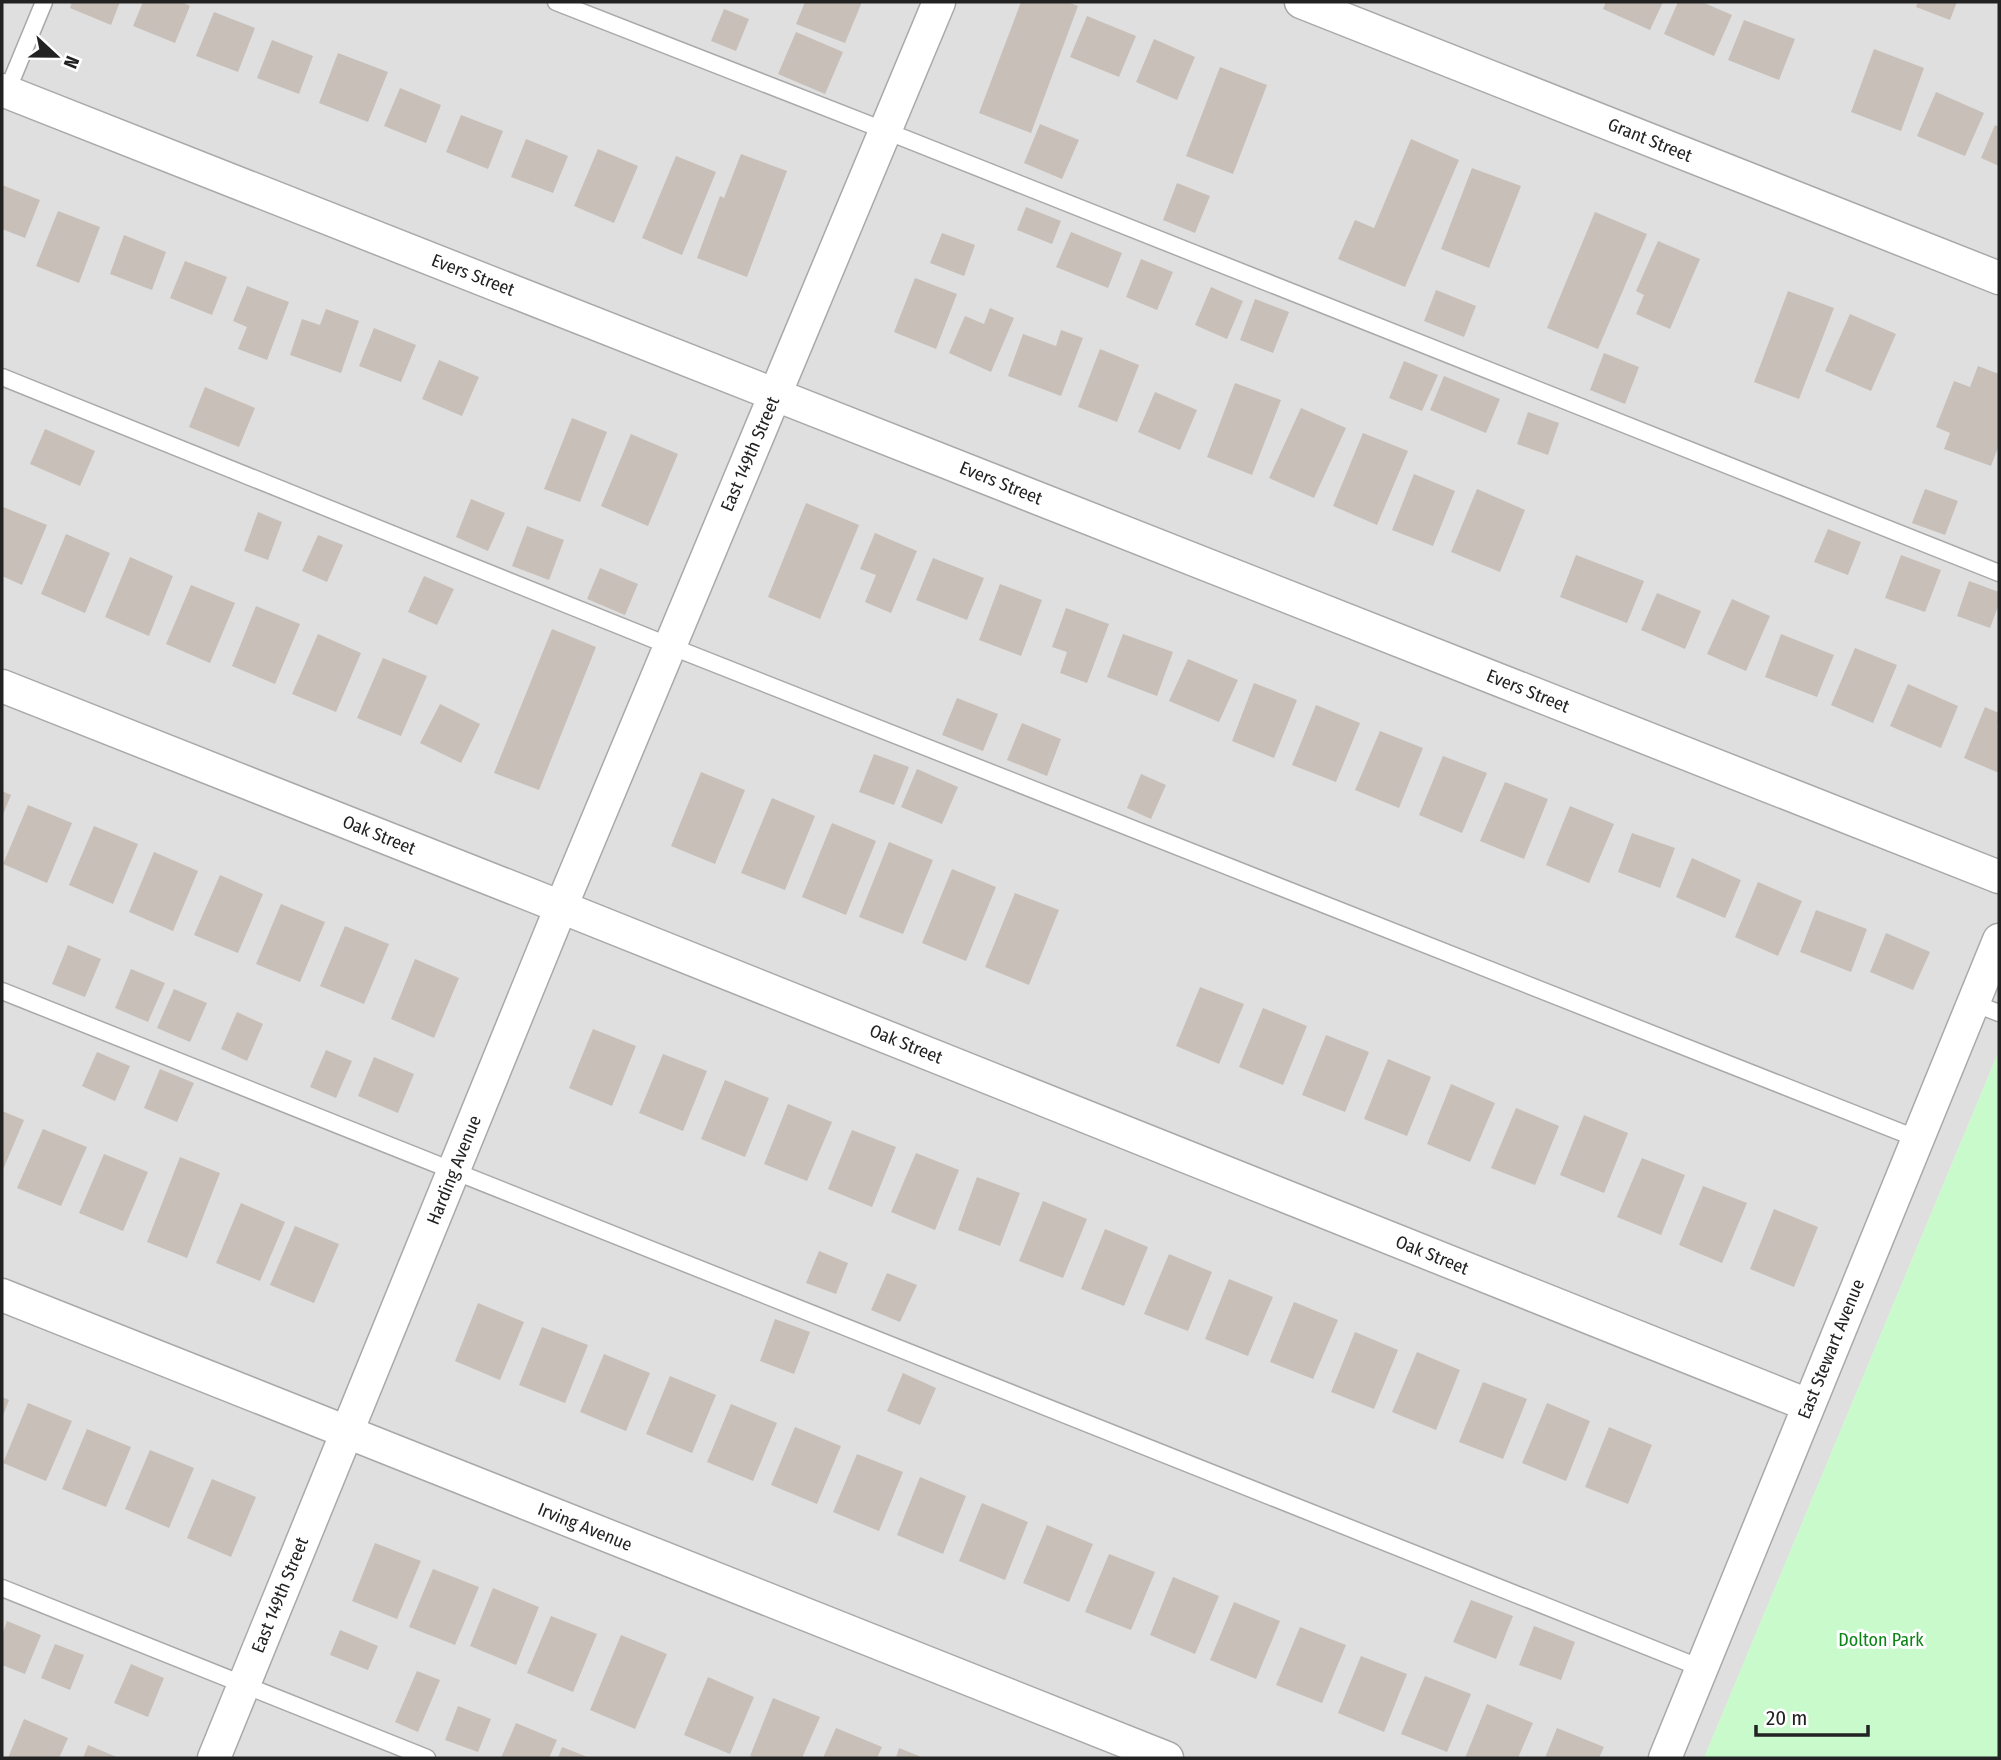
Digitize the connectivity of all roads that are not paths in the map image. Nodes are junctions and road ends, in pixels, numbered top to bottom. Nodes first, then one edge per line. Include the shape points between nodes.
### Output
1 (44, 2) edge
2 (556, 2) edge
3 (939, 2) edge
4 (1301, 2) edge
5 (3, 95) edge
6 (886, 131) junction
7 (1999, 278) edge
8 (2, 377) edge
9 (775, 394) junction
10 (1999, 573) edge
11 (670, 646) junction
12 (2, 686) edge
13 (1999, 877) edge
14 (561, 907) junction
15 (1999, 940) edge
16 (2, 991) edge
17 (1986, 1008) edge
18 (1918, 1139) junction
19 (453, 1170) junction
20 (2, 1296) edge
21 (1808, 1405) junction
22 (346, 1432) junction
23 (2, 1588) edge
24 (1702, 1668) junction
25 (244, 1684) junction
26 (214, 1758) edge
27 (427, 1758) edge
28 (1167, 1758) edge
29 (1665, 1758) edge

1 - 5 lane
2 - 6 lane
3 - 6 street, East 149th Street
4 - 7 street, Grant Street
5 - 9 street, Evers Street
6 - 9 street, East 149th Street
6 - 10 lane
8 - 11 lane
9 - 11 street, East 149th Street
9 - 13 street, Evers Street
11 - 14 street, East 149th Street
11 - 18 lane
12 - 14 street, Oak Street
14 - 19 street, Harding Avenue
14 - 21 street, Oak Street
15 - 17 street, East Stewart Avenue
16 - 19 lane
17 - 18 street, East Stewart Avenue
18 - 21 street, East Stewart Avenue
19 - 22 street, Harding Avenue
19 - 24 lane
20 - 22 street, Irving Avenue
21 - 24 street, East Stewart Avenue
22 - 25 street, East 149th Street
22 - 28 street, Irving Avenue
23 - 25 lane
24 - 29 street, East Stewart Avenue
25 - 26 street, East 149th Street
25 - 27 lane

